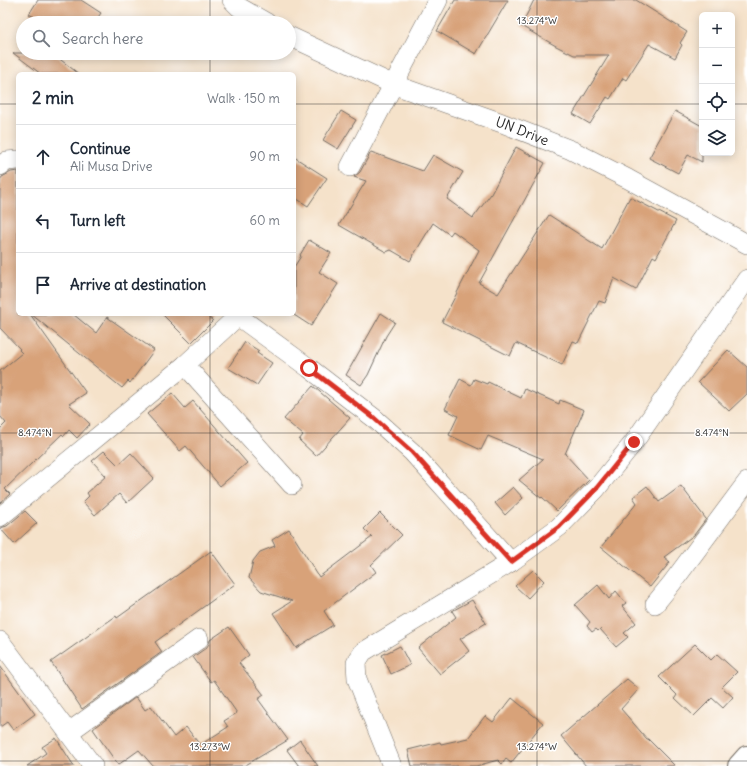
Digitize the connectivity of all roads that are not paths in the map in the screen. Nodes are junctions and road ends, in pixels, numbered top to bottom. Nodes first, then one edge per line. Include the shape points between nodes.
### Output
1 (232, 0) edge
2 (438, 0) edge
3 (255, 16) edge
4 (296, 39) edge
5 (392, 84) junction
6 (16, 160) edge
7 (0, 166) edge
8 (350, 167) dead end
9 (747, 244) edge
10 (747, 279) edge
11 (235, 316) edge
12 (237, 316) edge
13 (184, 365) junction
14 (747, 482) edge
15 (292, 485) dead end
16 (0, 517) edge
17 (511, 562) junction
18 (655, 604) dead end
19 (199, 639) dead end
20 (0, 641) edge
21 (68, 732) junction
22 (747, 757) edge
23 (93, 766) edge
24 (392, 766) edge
25 (739, 766) edge

1 - 3 street
2 - 5 street
4 - 5 street, UN Drive
5 - 8 street
5 - 9 street, UN Drive via 502,122 571,150
6 - 7 street via 7,161
10 - 17 street via 634,442 596,489 559,527
11 - 13 street
12 - 17 street via 309,368 412,452
13 - 15 street
13 - 16 street
14 - 18 street
17 - 24 street via 363,652 356,663 357,679
19 - 21 street
20 - 21 street
21 - 23 street
22 - 25 main road

